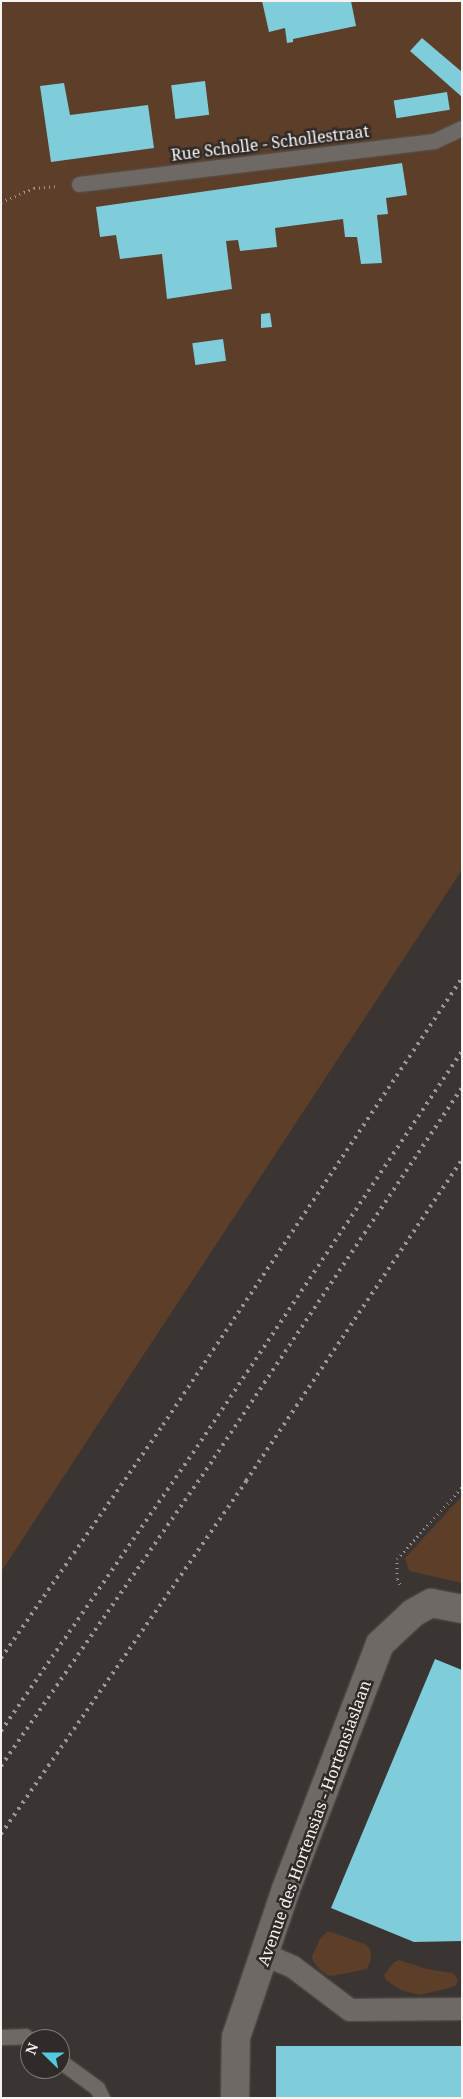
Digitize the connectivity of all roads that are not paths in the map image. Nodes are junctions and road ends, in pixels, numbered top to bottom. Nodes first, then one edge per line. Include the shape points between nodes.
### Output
1 (462, 128) edge
2 (79, 184) road end
3 (462, 1609) edge
4 (265, 1955) junction
5 (462, 2009) edge
6 (20, 2036) edge
7 (1, 2037) edge
8 (70, 2069) edge
9 (102, 2098) edge
10 (235, 2098) edge

1 - 2 lane, Rue Scholle - Schollestraat via 434,141
3 - 4 street, Avenue des Hortensias - Hortensiaslaan via 431,1603 413,1613 380,1644 286,1889
4 - 5 street via 293,1967 350,2010
4 - 10 street, Avenue des Hortensias - Hortensiaslaan via 236,2037
6 - 7 lane
8 - 9 lane via 97,2088

